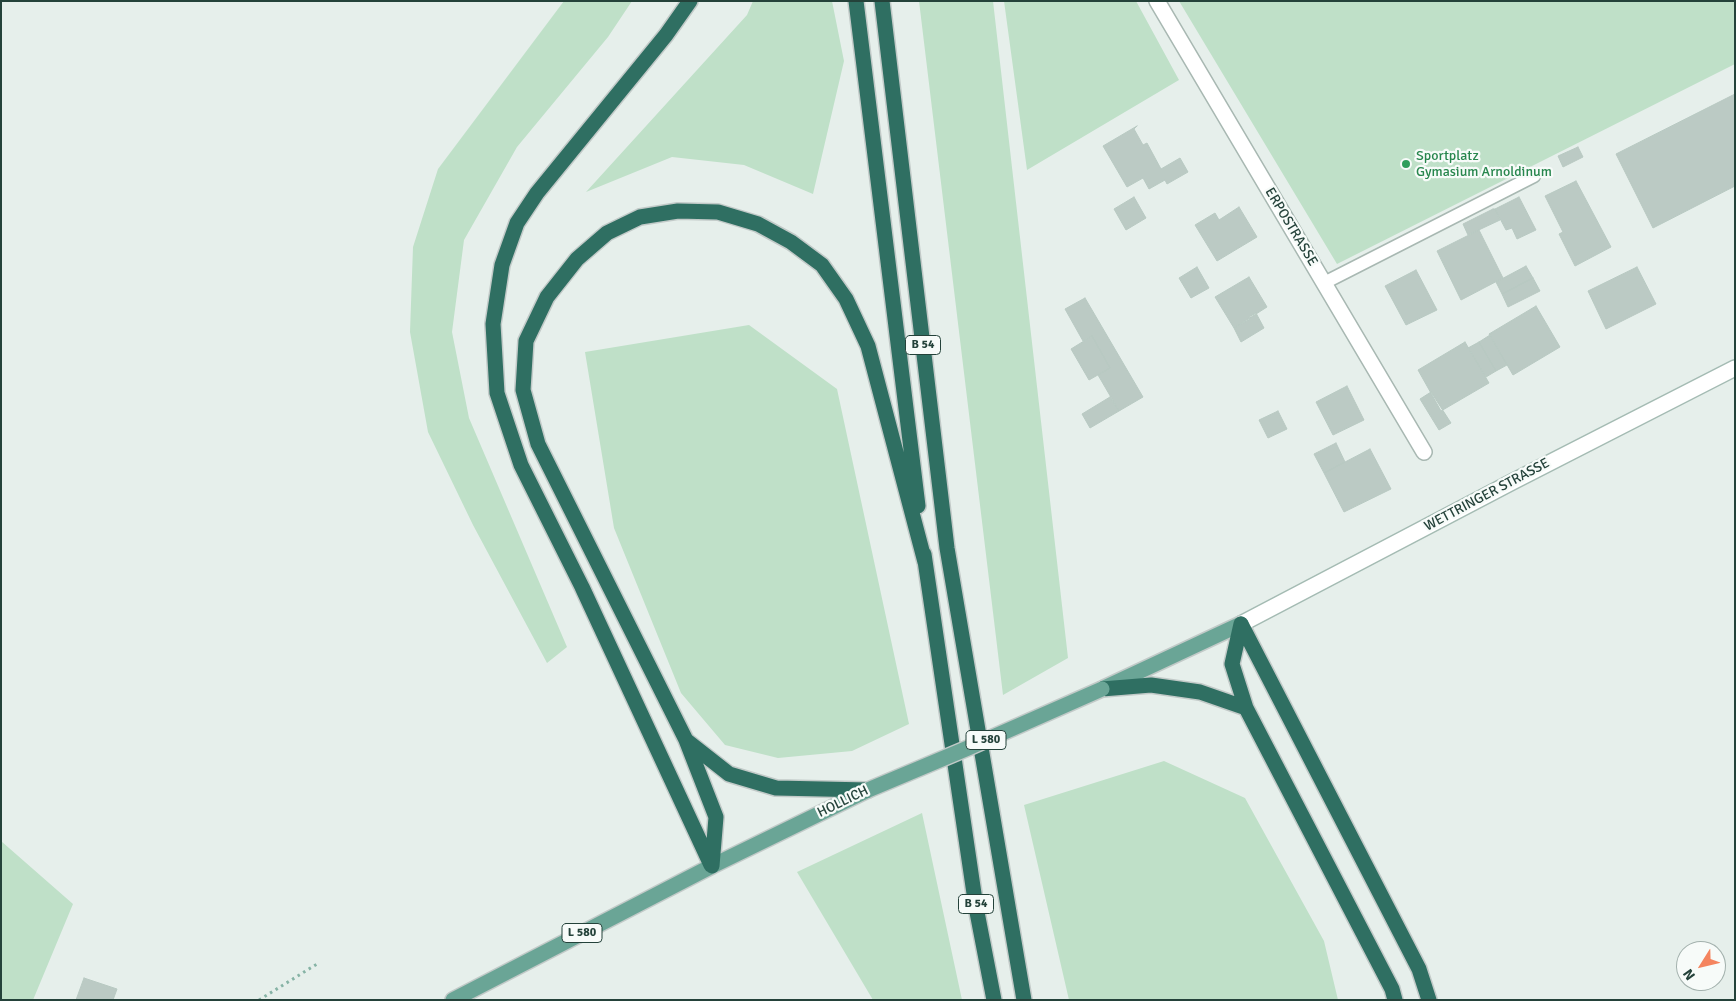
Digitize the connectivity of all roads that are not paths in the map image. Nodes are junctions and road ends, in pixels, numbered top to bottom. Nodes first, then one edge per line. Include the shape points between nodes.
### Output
1 (690, 1) edge
2 (856, 1) edge
3 (882, 1) edge
4 (1157, 1) edge
5 (1534, 176) dead end
6 (1324, 283) junction
7 (1735, 368) edge
8 (1424, 452) dead end
9 (925, 562) junction
10 (1241, 624) junction
11 (1102, 688) junction
12 (1246, 708) junction
13 (686, 740) junction
14 (868, 790) junction
15 (712, 866) junction
16 (1024, 995) edge
17 (453, 1000) edge
18 (994, 1000) edge
19 (1395, 1000) edge
20 (1429, 1000) edge

1 - 15 highway via 537,193 517,223 502,265 493,324 497,393 521,465 582,587
2 - 9 highway, B 54
3 - 16 highway, B 54 via 947,548
4 - 6 main road, ERPOSTRASSE
5 - 6 lane
6 - 8 main road, ERPOSTRASSE
7 - 10 main road, WETTRINGER STRASSE / L 580
9 - 13 highway via 868,346 846,299 822,265 791,242 758,224 718,212 678,210 640,218 607,233 577,259 547,297 526,341 523,390 538,444
9 - 18 highway, B 54 via 976,907
10 - 11 main road, HOLLICH / L 580
10 - 12 highway via 1232,664
10 - 20 highway via 1419,969
11 - 12 highway via 1151,685 1200,692
11 - 14 main road, HOLLICH / L 580, bridge
12 - 19 highway
13 - 14 highway via 729,774 776,788
13 - 15 highway via 716,817
14 - 15 main road, HOLLICH / L 580
15 - 17 main road, HOLLICH / L 580

